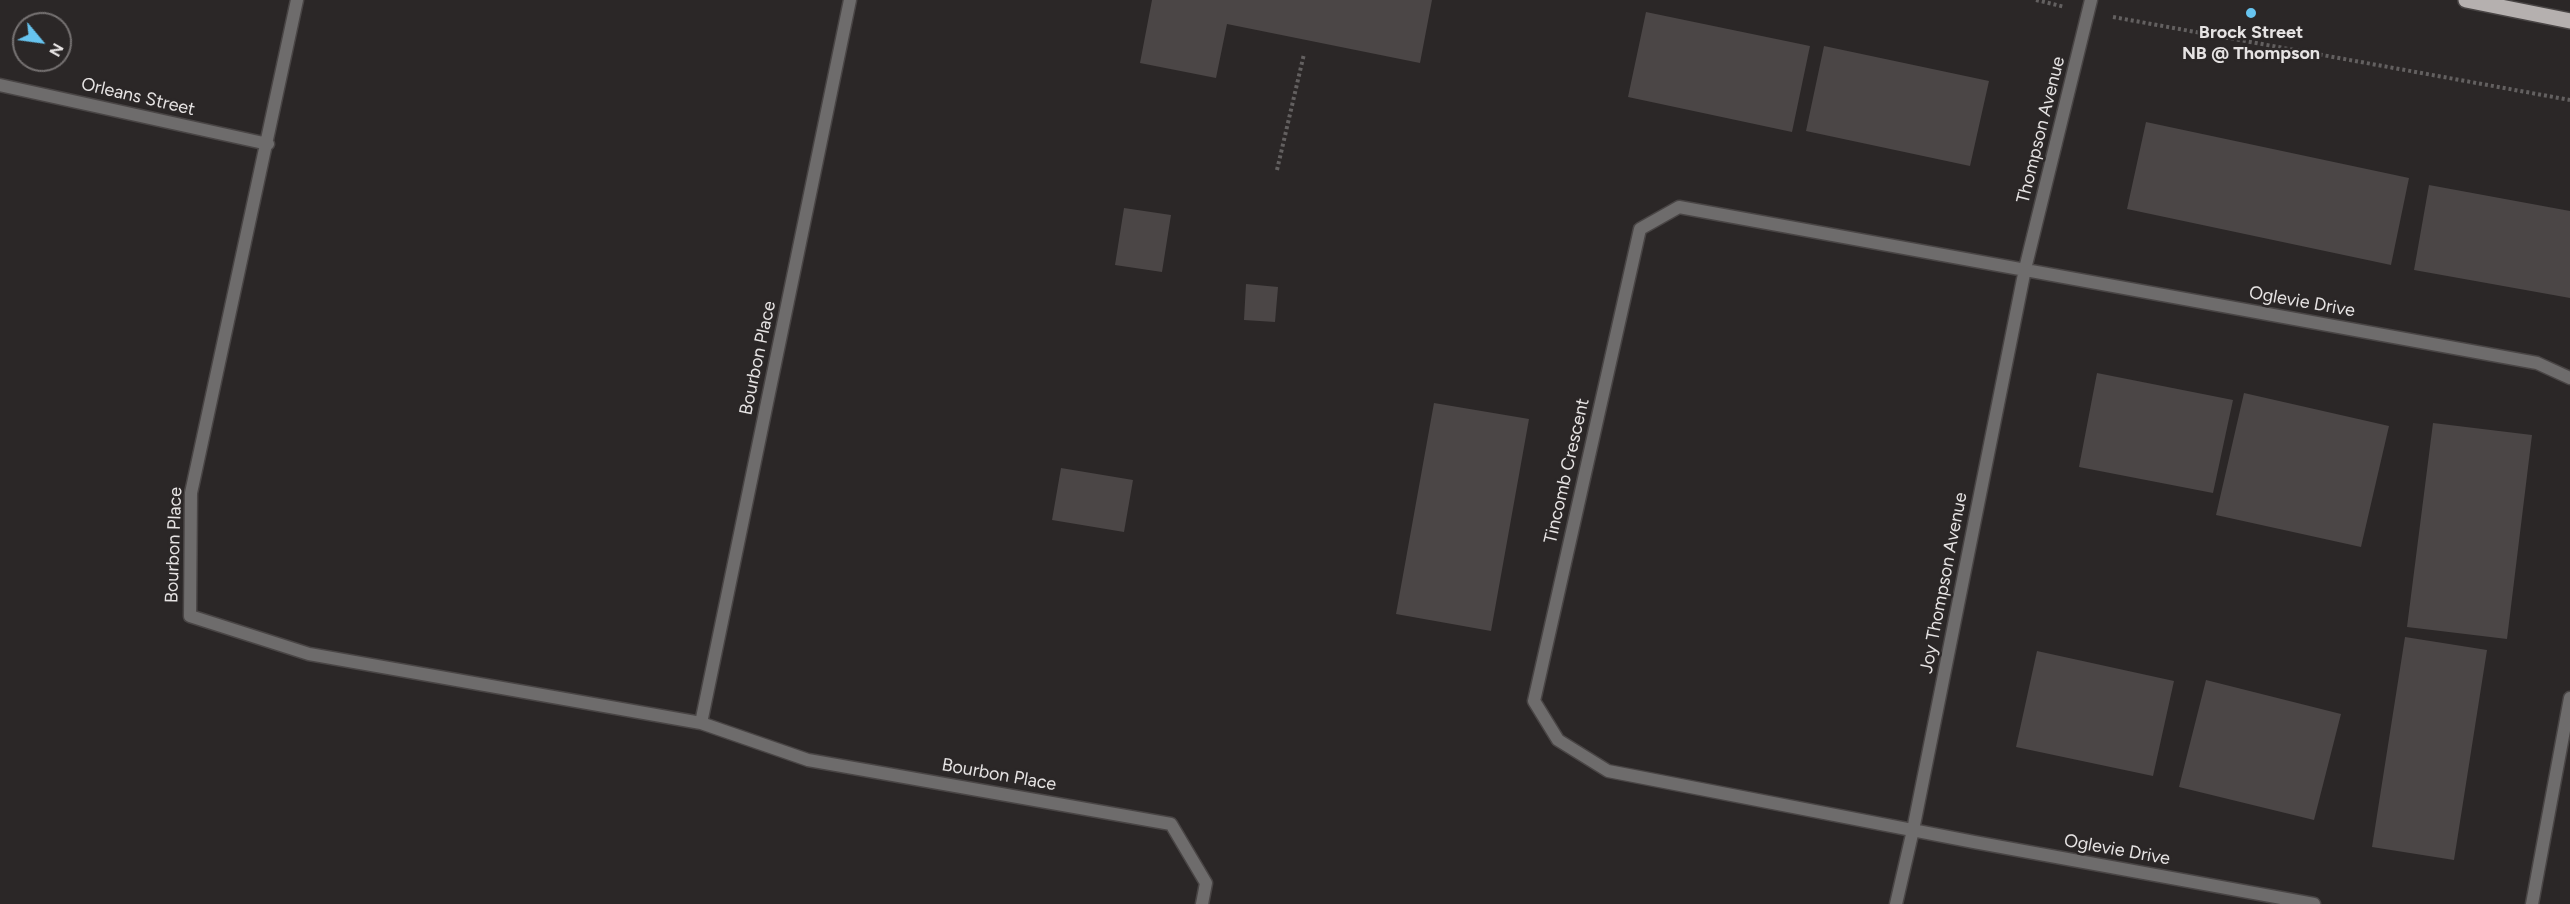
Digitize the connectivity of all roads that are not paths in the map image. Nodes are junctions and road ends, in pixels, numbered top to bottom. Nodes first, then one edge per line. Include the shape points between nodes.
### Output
1 (297, 0) edge
2 (850, 0) edge
3 (2466, 0) edge
4 (2090, 6) edge
5 (2570, 21) edge
6 (0, 85) edge
7 (268, 144) junction
8 (2025, 269) junction
9 (2570, 378) edge
10 (2570, 698) edge
11 (701, 723) junction
12 (1913, 830) junction
13 (1203, 904) edge
14 (1896, 904) edge
15 (2314, 904) edge
16 (2532, 904) edge

1 - 7 street, Bourbon Place
2 - 11 street, Bourbon Place
3 - 5 main road
4 - 8 street, Thompson Avenue
6 - 7 street, Orleans Street
7 - 11 street, Bourbon Place via 190,494 190,616 309,654
8 - 9 street, Oglevie Drive via 2537,363
8 - 12 street, Joy Thompson Avenue
8 - 12 street, Tincomb Crescent via 1679,207 1640,229 1534,701 1558,740 1608,771
10 - 16 street
11 - 13 street, Bourbon Place via 808,760 1171,824 1206,883
12 - 14 street, Joy Thompson Avenue
12 - 15 street, Oglevie Drive

